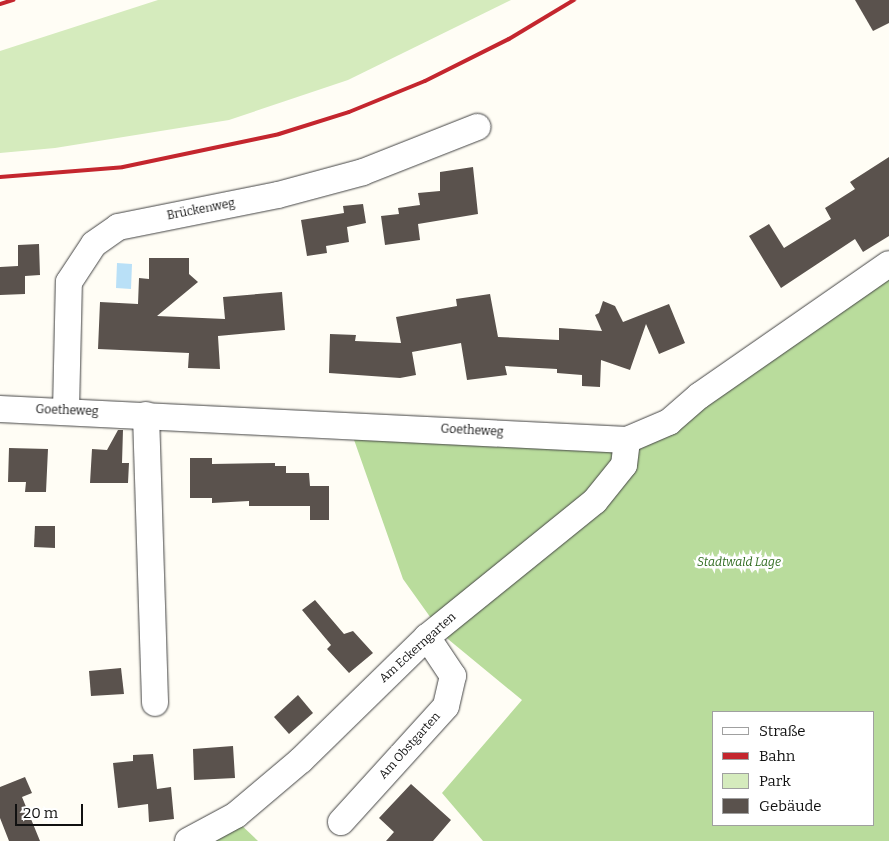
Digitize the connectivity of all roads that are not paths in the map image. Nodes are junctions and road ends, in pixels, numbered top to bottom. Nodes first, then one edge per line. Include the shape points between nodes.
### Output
1 (477, 128) dead end
2 (889, 264) edge
3 (0, 408) edge
4 (66, 410) junction
5 (146, 415) junction
6 (627, 440) junction
7 (427, 636) junction
8 (155, 703) dead end
9 (341, 822) dead end
10 (188, 841) edge

1 - 4 street, Brückenweg via 363,172 278,195 118,226 94,244 69,282
2 - 6 street, Goetheweg via 699,396 669,422
3 - 4 street, Goetheweg
4 - 5 street, Goetheweg
5 - 6 street, Goetheweg
5 - 8 street
6 - 7 street, Am Eckerngarten via 624,465 594,502
7 - 9 street, Am Obstgarten via 453,676 446,706
7 - 10 street, Am Eckerngarten via 294,766 236,815

